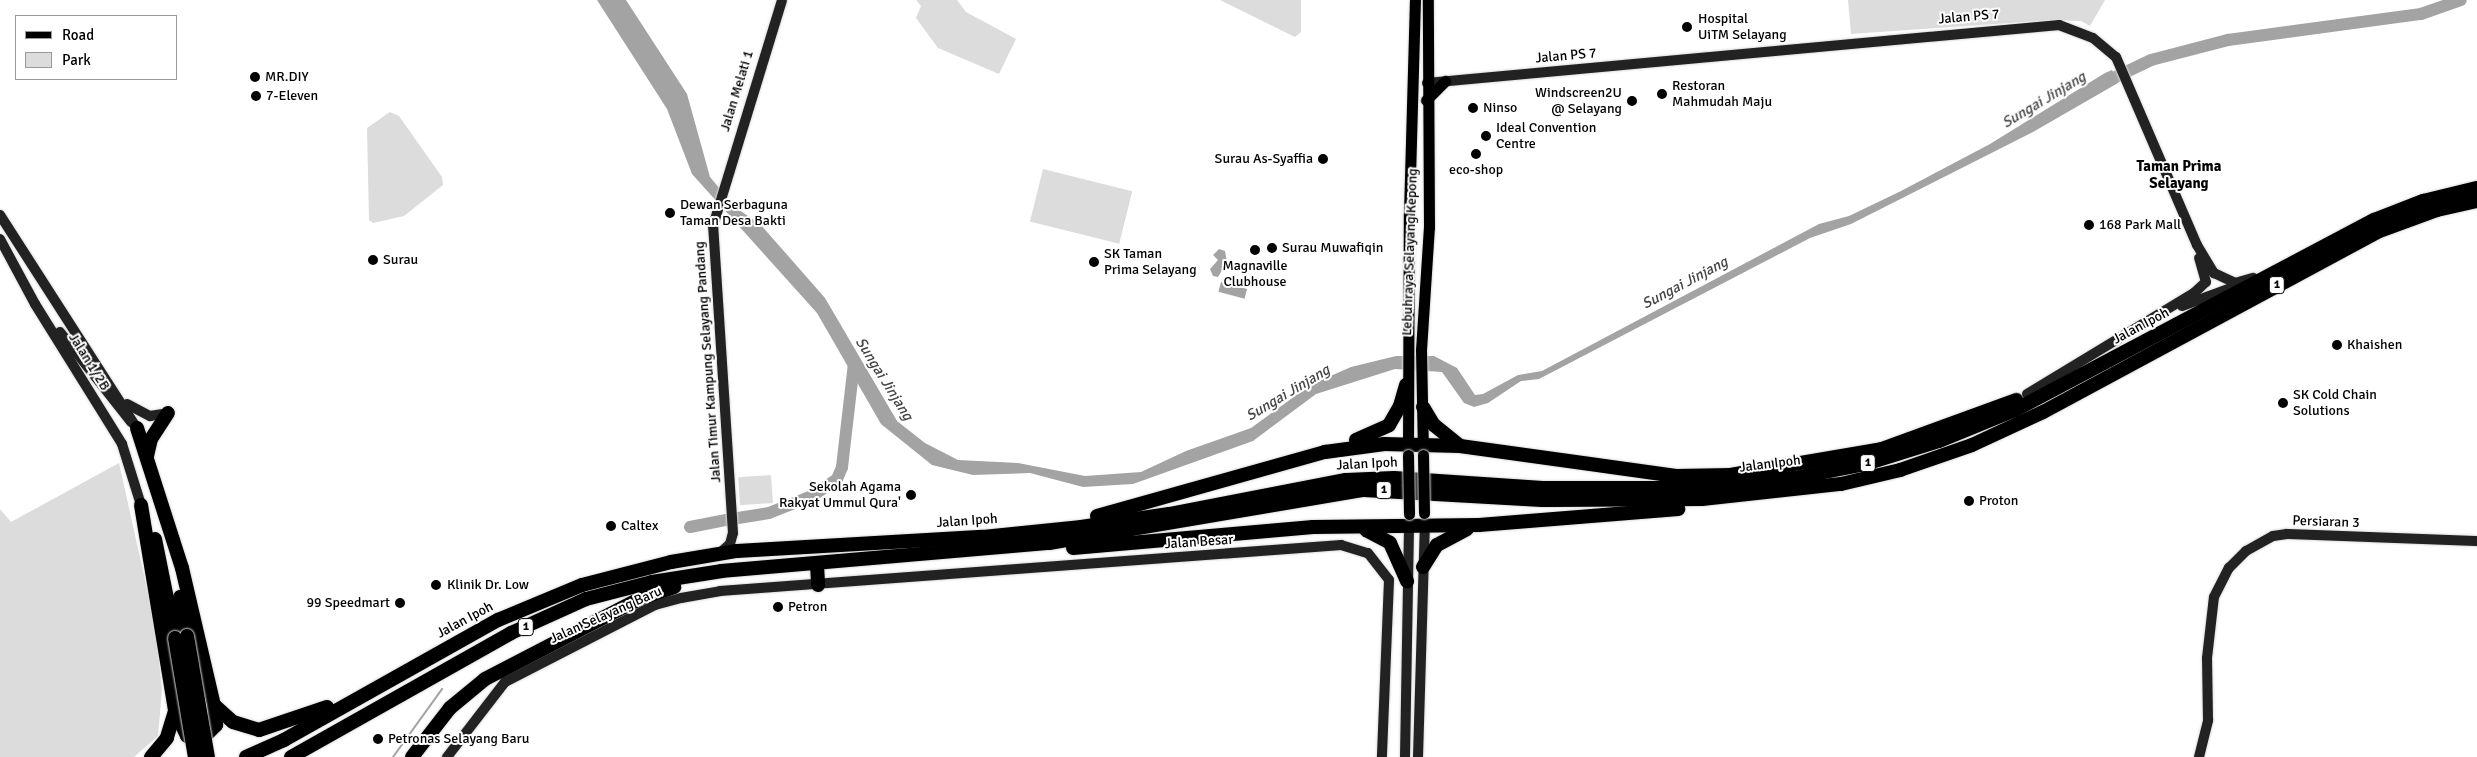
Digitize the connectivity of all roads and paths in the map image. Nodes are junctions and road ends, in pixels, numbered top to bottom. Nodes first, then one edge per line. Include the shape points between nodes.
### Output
1 (782, 0) edge
2 (1415, 0) edge
3 (1428, 0) edge
4 (1427, 63) junction
5 (1411, 69) junction
6 (1445, 81) junction
7 (1427, 83) junction
8 (1426, 100) junction
9 (2477, 188) edge
10 (723, 191) joint
11 (2477, 200) edge
12 (0, 215) edge
13 (0, 239) edge
14 (2336, 240) junction
15 (2196, 245) junction
16 (2245, 282) junction
17 (2164, 312) junction
18 (48, 324) junction
19 (2104, 364) junction
20 (1406, 384) junction
21 (2027, 394) junction
22 (122, 401) junction
23 (1423, 407) junction
24 (168, 413) joint
25 (137, 428) junction
26 (1460, 446) junction
27 (1408, 450) junction
28 (1423, 451) junction
29 (1325, 452) junction
30 (147, 457) junction
31 (1732, 475) junction
32 (1442, 480) junction
33 (1841, 484) junction
34 (141, 505) junction
35 (1409, 521) junction
36 (1479, 525) junction
37 (1353, 527) junction
38 (1425, 527) junction
39 (733, 533) junction
40 (2477, 541) edge
41 (910, 542) junction
42 (174, 549) junction
43 (750, 550) junction
44 (720, 554) junction
45 (931, 555) junction
46 (818, 564) junction
47 (784, 565) junction
48 (1423, 567) junction
49 (1407, 581) junction
50 (818, 585) junction
51 (181, 637) junction
52 (372, 690) junction
53 (214, 705) junction
54 (174, 711) junction
55 (150, 757) edge
56 (195, 757) edge
57 (208, 757) edge
58 (246, 757) edge
59 (291, 757) edge
60 (412, 757) edge
61 (447, 757) edge
62 (1382, 757) edge
63 (1404, 757) edge
64 (1418, 757) edge
65 (2199, 757) edge

1 - 10 street, Jalan Melati 1
2 - 5 main road, Lebuhraya Selayang Kepong
3 - 4 main road, Lebuhraya Selayang Kepong
4 - 6 street
4 - 7 main road, Lebuhraya Selayang Kepong
5 - 7 main road via 1417,79
5 - 20 main road, Lebuhraya Selayang Kepong
6 - 7 street, Jalan PS 7
6 - 8 main road
6 - 15 street, Jalan PS 7 via 2048,24 2093,38 2108,48 2120,65
7 - 8 main road, Lebuhraya Selayang Kepong
8 - 23 main road, Lebuhraya Selayang Kepong via 1428,226 1421,350
9 - 14 highway, Jalan Ipoh / 1 via 2399,210
10 - 39 street, Jalan Timur Kampung Selayang Pandang via 713,226
11 - 33 highway, Jalan Ipoh / 1 via 2419,215 2358,241 2076,394 1972,445 1900,470
12 - 22 street, Jalan 1/2B via 34,272
13 - 18 street, Jalan 1/2B
14 - 16 street via 2306,250
14 - 19 highway, Jalan Ipoh / 1
15 - 16 street, Jalan PS 7 via 2218,277
15 - 17 street via 2206,282
16 - 17 street
17 - 21 street
18 - 25 street via 63,334 117,408
18 - 34 street, Jalan 1/2B via 122,444
19 - 21 highway via 2084,367
19 - 32 highway, Jalan Ipoh / 1 via 2000,417 1939,441 1865,464 1794,478 1736,485 1613,489
20 - 27 main road, Lebuhraya Selayang Kepong
20 - 29 highway via 1397,414 1385,428
21 - 31 highway via 1882,449
22 - 24 street via 150,416
22 - 25 street, Jalan 1/2B
23 - 26 highway via 1434,425
23 - 28 main road, Lebuhraya Selayang Kepong
24 - 30 highway via 151,438
25 - 30 highway
26 - 28 highway
26 - 31 highway via 1642,473
27 - 28 highway
27 - 29 highway
27 - 35 main road, Lebuhraya Selayang Kepong, bridge
28 - 38 main road, Lebuhraya Selayang Kepong, bridge
29 - 41 highway via 1108,514
30 - 42 highway
31 - 32 highway via 1581,482
32 - 41 highway, Jalan Ipoh / 1 via 1346,480 1169,514 1031,532
33 - 36 highway via 1711,506
33 - 45 highway, Jalan Ipoh / 1 via 1737,498 1662,501 1542,500 1364,490 1109,534
34 - 51 highway via 156,540
34 - 54 highway
35 - 37 highway
35 - 38 highway
35 - 49 street
36 - 38 highway
36 - 48 highway via 1445,538
37 - 45 highway via 1313,527 1050,550
37 - 49 highway via 1379,535 1390,543
38 - 48 street
39 - 43 street
39 - 44 street via 730,544
40 - 65 street, Persiaran 3 via 2287,534 2273,536 2246,551 2229,568 2214,597 2207,650 2208,720
41 - 43 highway, Jalan Ipoh / 1
42 - 51 highway
42 - 53 highway
43 - 44 highway, Jalan Ipoh / 1
44 - 52 highway, Jalan Ipoh / 1 via 671,562 582,585 498,620
45 - 46 highway, Jalan Ipoh / 1
46 - 47 highway, Jalan Ipoh / 1
46 - 50 highway
47 - 59 highway, Jalan Ipoh / 1 via 652,582 586,599 511,633
47 - 60 highway via 662,590 550,643 485,679 458,700
48 - 64 street
49 - 63 street
50 - 61 street, Jalan Selayang Baru via 720,590 655,605 554,654 501,684
50 - 62 street, Jalan Besar via 1341,545 1358,548 1376,559 1390,588
51 - 56 highway, bridge
51 - 57 highway, bridge
52 - 53 highway via 259,730 233,722
52 - 58 highway, Jalan Ipoh / 1 via 284,740
53 - 54 highway via 216,725 200,741 182,730
54 - 55 highway via 167,738

